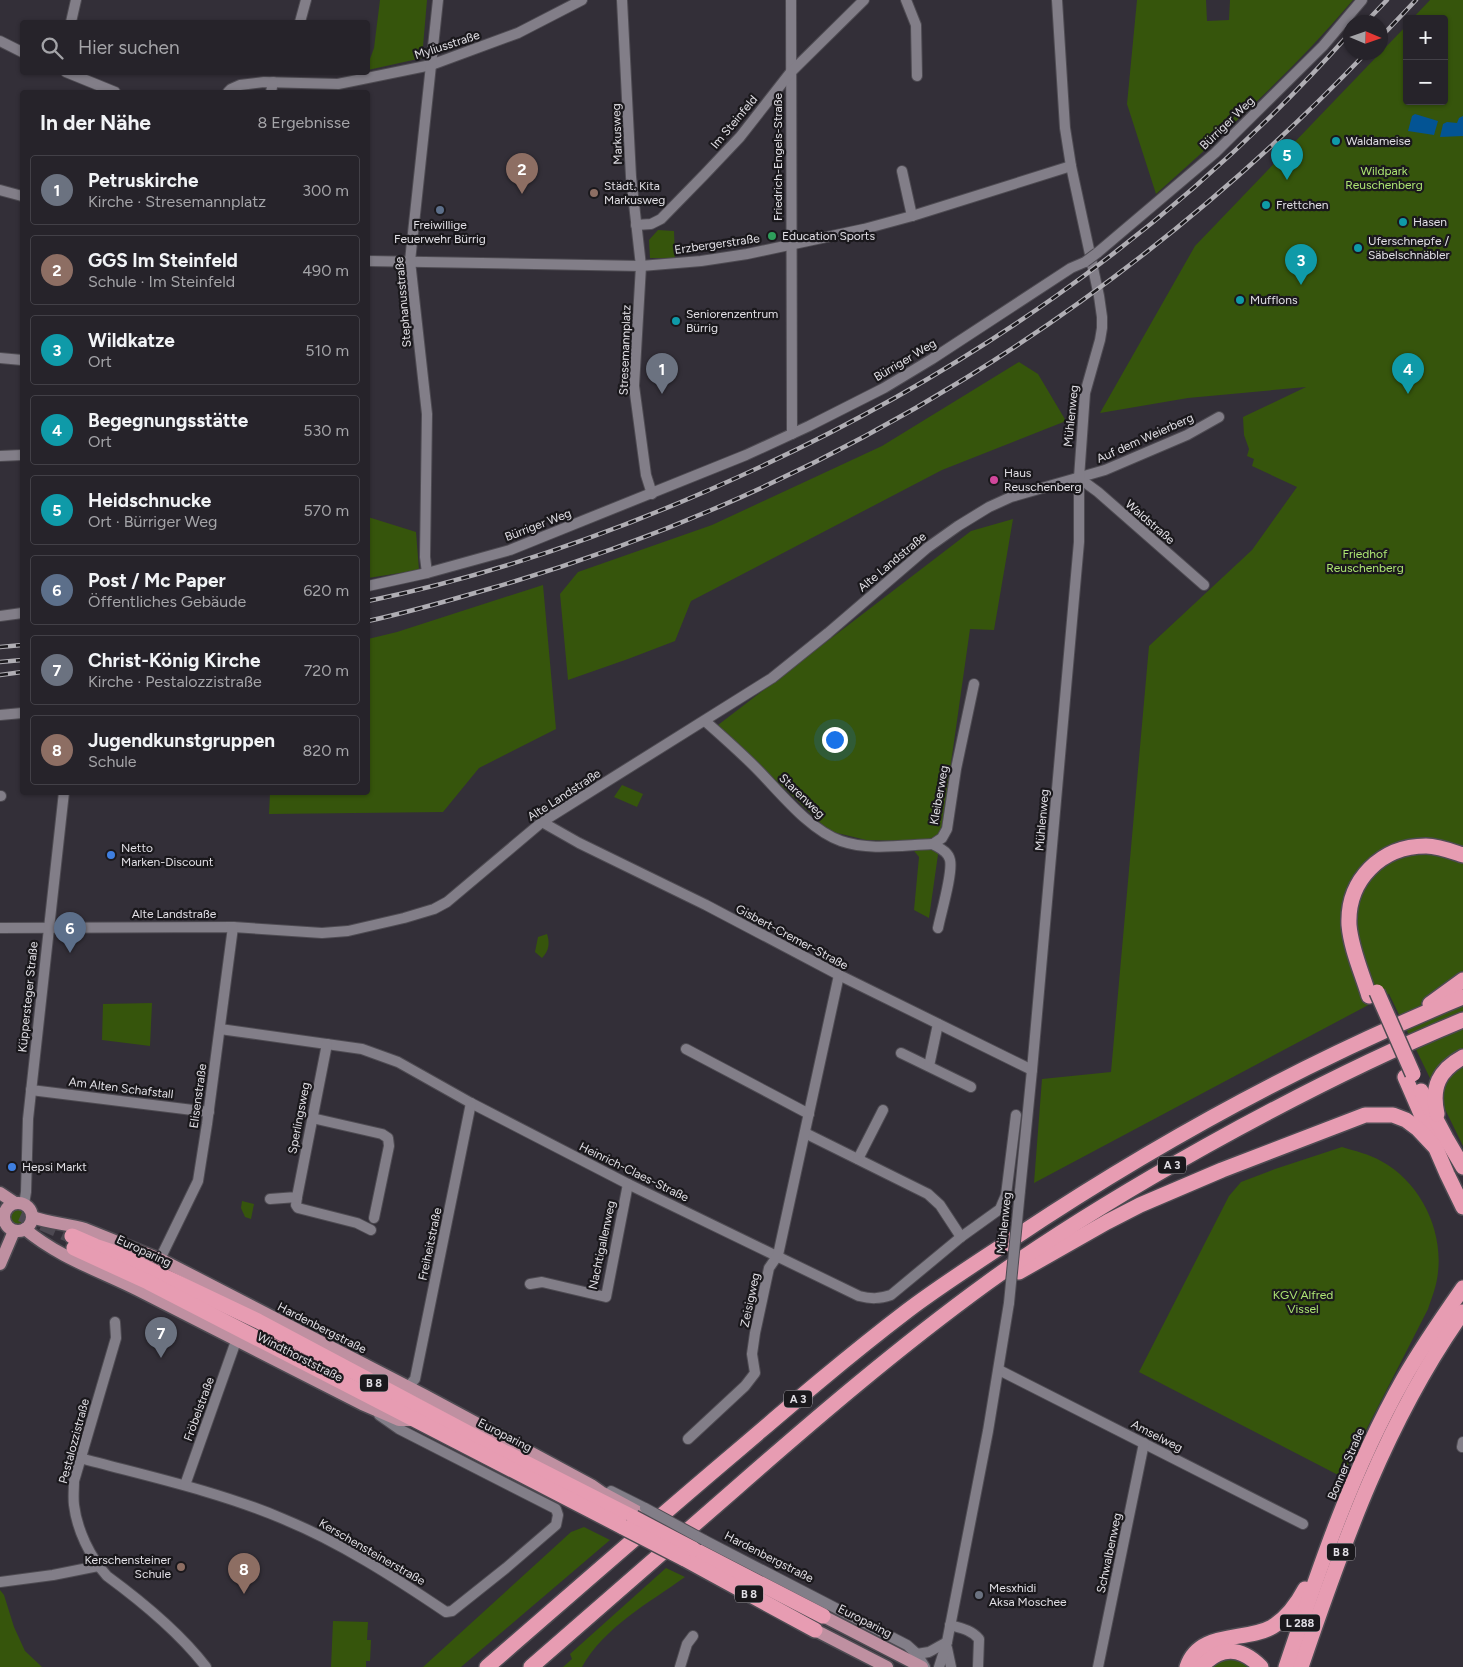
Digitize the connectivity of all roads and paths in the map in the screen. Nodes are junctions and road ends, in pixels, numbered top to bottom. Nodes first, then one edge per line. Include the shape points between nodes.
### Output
1 (76, 0) edge
2 (306, 0) edge
3 (438, 0) edge
4 (582, 0) edge
5 (622, 0) edge
6 (791, 0) edge
7 (864, 0) edge
8 (906, 0) edge
9 (1057, 0) edge
10 (1362, 0) edge
11 (71, 20) edge
12 (301, 20) edge
13 (0, 41) edge
14 (20, 51) edge
15 (431, 65) junction
16 (790, 73) junction
17 (73, 75) edge
18 (917, 76) dead end
19 (277, 82) edge
20 (110, 90) edge
21 (230, 90) edge
22 (1071, 166) junction
23 (902, 171) dead end
24 (0, 190) edge
25 (20, 195) edge
26 (912, 216) junction
27 (636, 225) junction
28 (791, 244) junction
29 (370, 261) edge
30 (410, 261) junction
31 (641, 266) junction
32 (0, 358) edge
33 (20, 360) edge
34 (1219, 417) dead end
35 (792, 434) junction
36 (20, 455) edge
37 (0, 456) edge
38 (1079, 478) junction
39 (652, 494) junction
40 (427, 573) junction
41 (1204, 585) dead end
42 (370, 586) edge
43 (20, 613) edge
44 (0, 616) edge
45 (974, 684) dead end
46 (20, 713) edge
47 (0, 715) edge
48 (705, 720) junction
49 (64, 795) edge
50 (542, 822) junction
51 (933, 844) junction
52 (1463, 856) edge
53 (1463, 867) edge
54 (48, 927) junction
55 (233, 927) junction
56 (0, 928) edge
57 (938, 928) dead end
58 (839, 975) junction
59 (1463, 980) edge
60 (1373, 994) junction
61 (1463, 997) edge
62 (1409, 1019) junction
63 (1463, 1020) edge
64 (938, 1024) junction
65 (220, 1029) junction
66 (327, 1044) junction
67 (686, 1049) dead end
68 (901, 1054) dead end
69 (1463, 1057) edge
70 (929, 1066) junction
71 (1032, 1070) junction
72 (1409, 1076) junction
73 (971, 1087) dead end
74 (30, 1090) junction
75 (471, 1103) junction
76 (883, 1110) dead end
77 (209, 1112) junction
78 (809, 1114) junction
79 (1016, 1116) dead end
80 (312, 1118) junction
81 (1440, 1128) junction
82 (805, 1133) junction
83 (1434, 1146) junction
84 (858, 1159) junction
85 (1463, 1167) edge
86 (628, 1184) junction
87 (0, 1194) edge
88 (1006, 1195) joint
89 (270, 1198) dead end
90 (296, 1201) junction
91 (19, 1204) junction
92 (1462, 1208) edge
93 (2, 1215) edge
94 (32, 1217) junction
95 (374, 1218) dead end
96 (19, 1230) junction
97 (371, 1230) dead end
98 (962, 1238) junction
99 (778, 1256) junction
100 (160, 1260) junction
101 (0, 1264) edge
102 (988, 1282) junction
103 (530, 1284) dead end
104 (1463, 1288) edge
105 (1463, 1312) edge
106 (115, 1322) dead end
107 (236, 1341) junction
108 (999, 1370) junction
109 (408, 1387) junction
110 (362, 1404) junction
111 (418, 1420) junction
112 (688, 1439) dead end
113 (1144, 1443) junction
114 (80, 1458) junction
115 (185, 1485) junction
116 (558, 1515) joint
117 (638, 1518) junction
118 (1303, 1524) dead end
119 (694, 1549) junction
120 (98, 1566) junction
121 (1315, 1580) junction
122 (0, 1582) edge
123 (823, 1616) joint
124 (950, 1626) junction
125 (815, 1630) joint
126 (693, 1636) dead end
127 (947, 1642) junction
128 (917, 1654) junction
129 (901, 1656) junction
130 (206, 1667) edge
131 (487, 1667) edge
132 (531, 1667) edge
133 (680, 1667) edge
134 (887, 1667) edge
135 (924, 1667) edge
136 (939, 1667) edge
137 (951, 1667) edge
138 (978, 1667) edge
139 (1098, 1667) edge
140 (1188, 1667) edge
141 (1201, 1667) edge
142 (1261, 1667) edge
143 (1286, 1667) edge
144 (1301, 1667) edge

1 - 11 street
2 - 12 street
3 - 15 street, Stephanusstraße
4 - 15 street, Myliusstraße via 518,33
5 - 27 street, Markusweg
6 - 16 street, Friedrich-Engels-Straße
7 - 16 street, Im Steinfeld
8 - 18 street via 916,25
9 - 22 street, Mühlenweg via 1065,128
10 - 35 street, Bürriger Weg, bridge via 1323,46 1215,153 1097,253 884,388
13 - 14 street
15 - 19 street, Myliusstraße via 338,84
15 - 30 street, Stephanusstraße
16 - 27 street, Im Steinfeld via 740,137 660,219 651,224
16 - 28 street, Friedrich-Engels-Straße
17 - 20 street
19 - 21 street, Myliusstraße via 240,85
22 - 26 street, Erzbergerstraße
22 - 38 street, Mühlenweg via 1102,316 1100,340 1084,393
23 - 26 street
24 - 25 street
26 - 28 street, Erzbergerstraße
27 - 31 street, Markusweg
28 - 31 street, Erzbergerstraße via 702,261
28 - 35 street, Friedrich-Engels-Straße
29 - 30 street
30 - 31 street
30 - 40 street, Stephanusstraße via 427,414
31 - 39 street, Stresemannplatz via 634,386 646,475
32 - 33 street
34 - 38 street, Auf dem Weierberg via 1187,435
35 - 39 street, Bürriger Weg
36 - 37 street
38 - 41 street, Waldstraße
38 - 48 street, Alte Landstraße via 1011,497 958,526 927,548 772,678
38 - 71 street, Mühlenweg via 1079,542
39 - 40 street, Bürriger Weg via 510,550
40 - 42 street, Bürriger Weg
43 - 44 street
45 - 51 street, Kleiberweg via 947,829
46 - 47 street
48 - 50 street, Alte Landstraße
48 - 51 street, Starenweg via 825,834 843,842 868,846
49 - 54 street, Küppersteger Straße
50 - 55 street, Alte Landstraße via 447,902 434,909 339,932 283,932
50 - 58 street, Gisbert-Cremer-Straße
51 - 57 street via 946,852 950,860 948,886
52 - 60 highway via 1427,846 1407,848 1386,855 1358,884 1351,903 1349,924 1357,959
53 - 60 highway via 1438,856 1409,857 1392,864 1367,888 1358,925
54 - 55 street, Alte Landstraße
54 - 56 street, Alte Landstraße
54 - 74 street, Küppersteger Straße
55 - 65 street, Elisenstraße
58 - 64 street, Gisbert-Cremer-Straße
58 - 78 street, Zeisigweg
59 - 62 highway
60 - 72 highway, bridge
61 - 62 highway, A 3
62 - 131 highway, A 3 via 1300,1070 1118,1171 910,1309 836,1367
63 - 102 highway, A 3 via 1374,1059 1257,1118 1146,1180
64 - 70 street
64 - 71 street, Gisbert-Cremer-Straße
65 - 66 street, Heinrich-Claes-Straße
65 - 77 street, Elisenstraße
66 - 75 street, Heinrich-Claes-Straße via 383,1055
66 - 80 street, Sperlingsweg
67 - 78 street
68 - 70 street
69 - 81 highway via 1448,1067 1434,1094
70 - 73 street
71 - 108 street, Mühlenweg, bridge via 1009,1303
72 - 81 highway
72 - 83 highway
74 - 77 street, Am Alten Schafstall
74 - 91 street, Küppersteger Straße via 26,1192
75 - 86 street, Heinrich-Claes-Straße
75 - 109 street, Freiheitstraße via 415,1379
76 - 84 street
77 - 100 street, Elisenstraße via 198,1181
78 - 82 street, Zeisigweg
79 - 88 street, Mühlenweg
80 - 90 street, Sperlingsweg
80 - 95 street via 388,1138
81 - 85 highway
82 - 84 street
82 - 99 street, Zeisigweg
83 - 92 highway
83 - 102 highway via 1406,1120 1393,1115 1365,1114 1164,1194 1023,1270
84 - 98 street via 928,1194 940,1205
86 - 99 street, Heinrich-Claes-Straße
86 - 103 street, Nachtigallenweg via 606,1297 542,1282
87 - 91 main road
88 - 98 street, Heinrich-Claes-Straße via 1000,1209
89 - 90 street
90 - 97 street via 298,1208 357,1223
91 - 93 main road via 7,1208
91 - 94 main road via 29,1208
93 - 96 main road via 5,1224
94 - 96 main road via 30,1224
94 - 100 main road, Hardenbergstraße via 85,1229
96 - 101 main road
96 - 107 main road, Windthorststraße
98 - 99 street, Heinrich-Claes-Straße via 891,1295 881,1299 859,1296
99 - 112 street, Zeisigweg via 769,1268 755,1333 752,1354 755,1373
100 - 109 main road, Hardenbergstraße
102 - 132 highway, A 3 via 828,1408
104 - 121 highway, Bonner Straße / B 8 via 1418,1355 1384,1414
105 - 144 highway, B 8 via 1417,1385 1382,1454 1342,1550
106 - 114 street, Pestalozzistraße via 116,1338
107 - 110 main road, Windthorststraße
107 - 115 street, Fröbelstraße
108 - 113 street, Amselweg
108 - 124 street, Mühlenweg
109 - 117 main road, Hardenbergstraße via 591,1485
110 - 111 main road via 399,1420
110 - 116 street, Windthorststraße via 400,1429 556,1509
111 - 117 highway, Europaring / B 8
111 - 117 highway, Europaring / B 8 via 70,1241 113,1252 258,1321 504,1452
113 - 118 street, Amselweg
113 - 139 street, Schwalbenweg
114 - 115 street, Kerschensteinerstraße
114 - 120 street, Pestalozzistraße via 73,1502 84,1538
115 - 116 street, Kerschensteinerstraße via 261,1510 325,1537 446,1612 452,1611 556,1525
117 - 119 highway, Europaring / B 8, bridge
117 - 119 highway, Europaring / B 8, bridge
119 - 123 highway, Europaring / B 8
119 - 125 highway, Europaring / B 8
119 - 128 street, Hardenbergstraße via 872,1626
120 - 122 street
120 - 130 street, Pestalozzistraße via 173,1631
121 - 140 highway, B 8 via 1297,1604 1272,1627 1211,1642 1194,1655
121 - 143 highway, Bonner Straße / L 288
123 - 129 main road, Europaring / B 8
124 - 127 street, Mühlenweg
124 - 138 street via 969,1631 979,1639
125 - 134 main road, Europaring / B 8
126 - 133 street
127 - 128 street
127 - 136 street, Mühlenweg
127 - 137 street, Mühlenweg
128 - 129 main road
128 - 135 street, Hardenbergstraße
129 - 135 main road, Europaring / B 8
141 - 142 highway via 1217,1654 1235,1651 1252,1658

